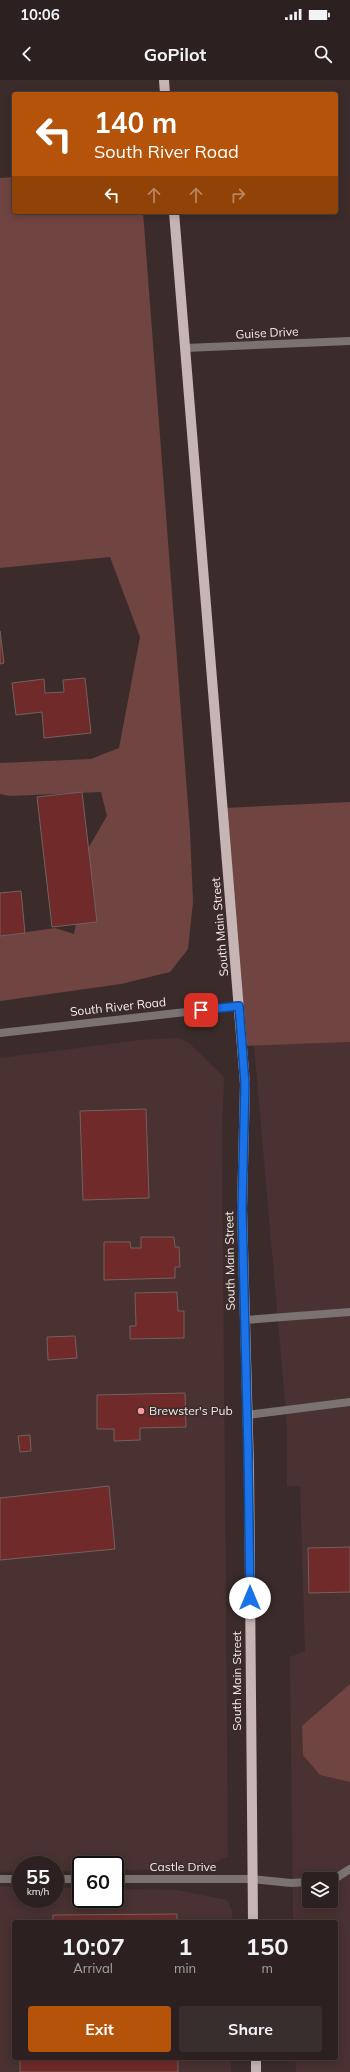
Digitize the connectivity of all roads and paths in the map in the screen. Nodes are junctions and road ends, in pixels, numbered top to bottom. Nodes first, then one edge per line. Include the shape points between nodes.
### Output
1 (164, 80) edge
2 (165, 92) edge
3 (174, 214) edge
4 (350, 341) edge
5 (185, 348) junction
6 (239, 1006) junction
7 (0, 1033) edge
8 (350, 1312) edge
9 (245, 1320) junction
10 (350, 1402) edge
11 (247, 1415) junction
12 (350, 1869) edge
13 (338, 1877) edge
14 (12, 1879) edge
15 (124, 1879) edge
16 (252, 1879) junction
17 (0, 1880) edge
18 (302, 1882) edge
19 (253, 1920) edge
20 (256, 2060) edge
21 (256, 2072) edge

1 - 2 main road
3 - 5 main road, South Main Street
4 - 5 street, Guise Drive
5 - 6 main road, South Main Street
6 - 7 street, South River Road
6 - 9 main road, South Main Street via 245,1084 242,1209
8 - 9 street
9 - 11 main road, South Main Street
10 - 11 street
11 - 16 main road, South Main Street
12 - 13 street
14 - 17 street
15 - 16 street, Castle Drive
16 - 18 street, Castle Drive
16 - 19 main road, South Main Street
20 - 21 main road

